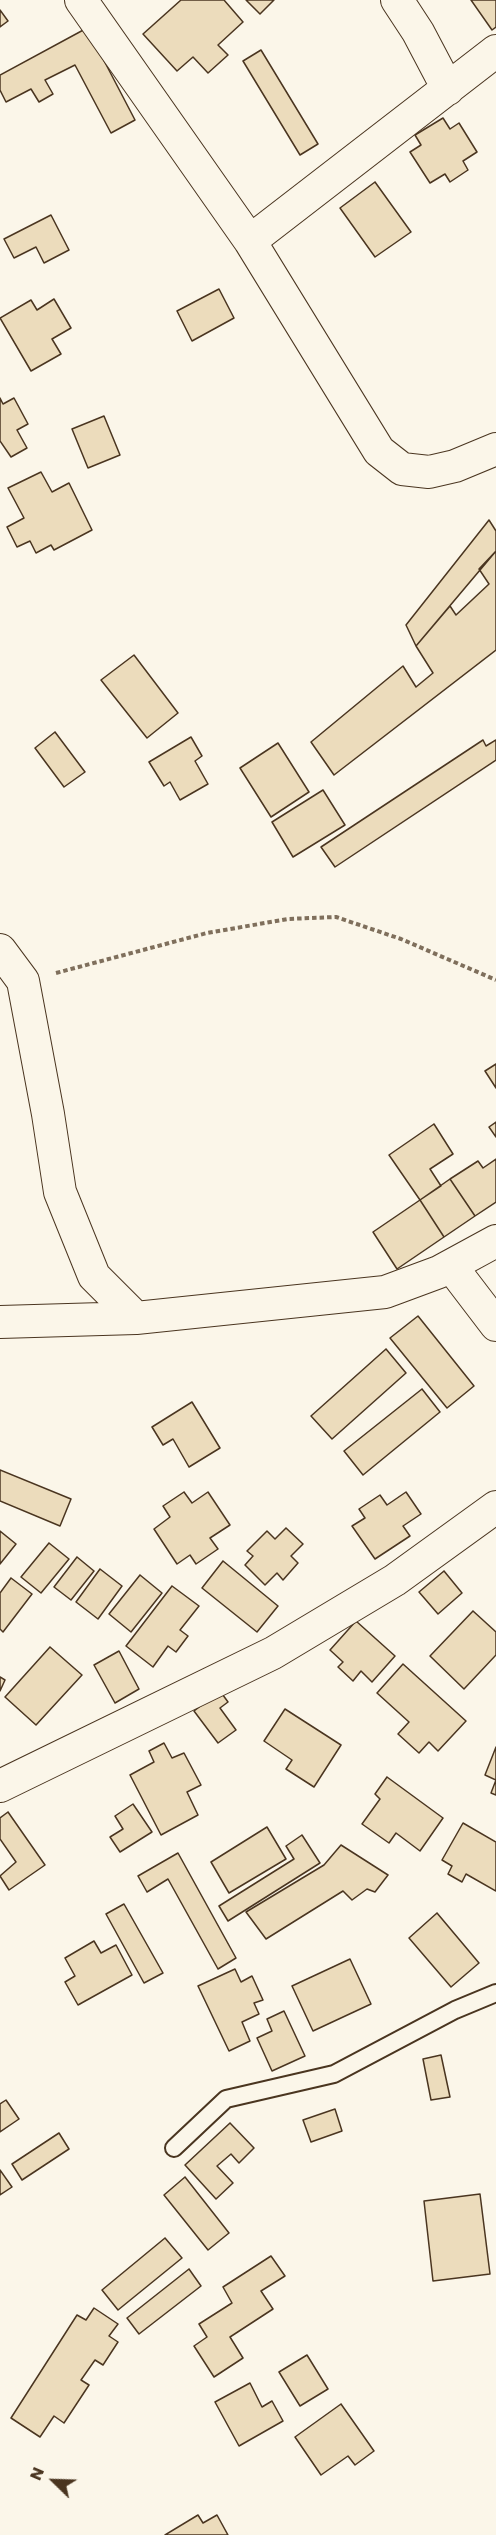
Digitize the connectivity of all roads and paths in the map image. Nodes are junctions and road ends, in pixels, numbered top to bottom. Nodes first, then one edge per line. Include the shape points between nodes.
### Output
1 (81, 0) edge
2 (397, 0) edge
3 (496, 51) edge
4 (448, 89) junction
5 (250, 241) junction
6 (496, 449) edge
7 (0, 950) edge
8 (496, 980) edge
9 (23, 981) junction
10 (496, 1241) edge
11 (452, 1266) junction
12 (136, 1318) junction
13 (0, 1322) edge
14 (496, 1325) edge
15 (496, 1507) edge
16 (0, 1786) edge
17 (496, 1993) edge
18 (174, 2148) dead end

1 - 5 street
2 - 4 street
3 - 4 street
4 - 5 street
5 - 6 street via 379,451 402,469 429,472
7 - 9 street
8 - 9 path via 401,939 336,917 288,919 207,933
9 - 12 street via 60,1192 94,1276
10 - 11 street
11 - 12 street via 385,1292
11 - 14 street
12 - 13 street
15 - 16 street via 395,1580 273,1653
17 - 18 lane via 455,2010 334,2074 226,2099

